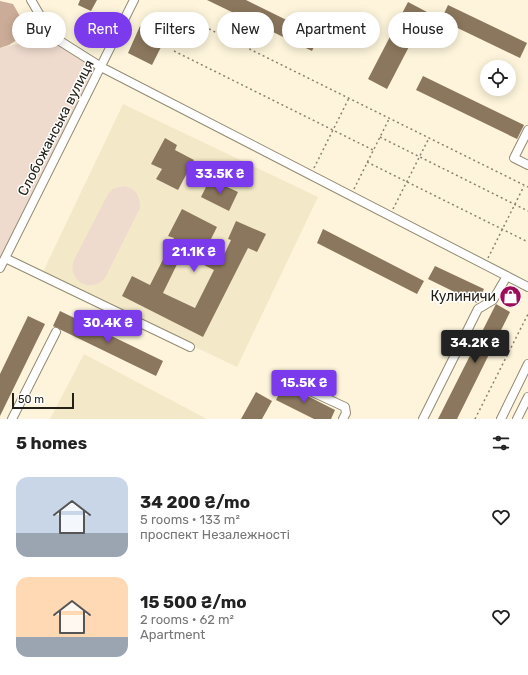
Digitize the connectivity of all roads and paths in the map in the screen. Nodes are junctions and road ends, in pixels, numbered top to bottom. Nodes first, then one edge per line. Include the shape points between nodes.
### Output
1 (31, 0) edge
2 (134, 0) edge
3 (209, 29) edge
4 (174, 51) dead end
5 (101, 67) junction
6 (349, 98) junction
7 (389, 118) junction
8 (333, 130) junction
9 (528, 130) edge
10 (380, 137) junction
11 (429, 138) junction
12 (374, 150) junction
13 (420, 157) junction
14 (367, 162) junction
15 (528, 164) edge
16 (311, 175) junction
17 (407, 182) junction
18 (524, 185) junction
19 (528, 187) edge
20 (350, 196) junction
21 (515, 204) junction
22 (528, 211) edge
23 (390, 216) junction
24 (502, 229) junction
25 (528, 242) edge
26 (5, 258) junction
27 (484, 265) junction
28 (0, 268) edge
29 (507, 276) junction
30 (528, 287) edge
31 (528, 314) edge
32 (56, 332) dead end
33 (190, 347) dead end
34 (528, 364) edge
35 (295, 384) dead end
36 (528, 397) edge
37 (12, 419) edge
38 (342, 419) edge
39 (423, 419) edge
40 (475, 419) edge
41 (500, 419) edge
42 (517, 419) edge

1 - 5 street via 52,36
2 - 5 street, Слобожанська вулиця
3 - 6 path
4 - 8 path
5 - 16 street
5 - 26 street, Слобожанська вулиця
6 - 7 path
6 - 8 path
7 - 10 path
7 - 11 path
8 - 12 path
8 - 16 path
9 - 15 street via 514,158
10 - 12 path
10 - 13 path
11 - 13 path
11 - 18 path
12 - 14 path
13 - 17 path
13 - 21 path
14 - 17 path
14 - 20 path
16 - 20 street
17 - 23 path
17 - 24 path
18 - 19 path
18 - 21 path
20 - 23 street
21 - 22 path
21 - 24 path
23 - 27 street
24 - 25 path
24 - 27 path
26 - 28 street, Слобожанська вулиця
26 - 33 street
27 - 29 street
29 - 30 street
29 - 39 street via 493,300 478,309
31 - 40 path
32 - 37 street
34 - 41 street
35 - 38 street via 345,406 346,413
36 - 42 street

